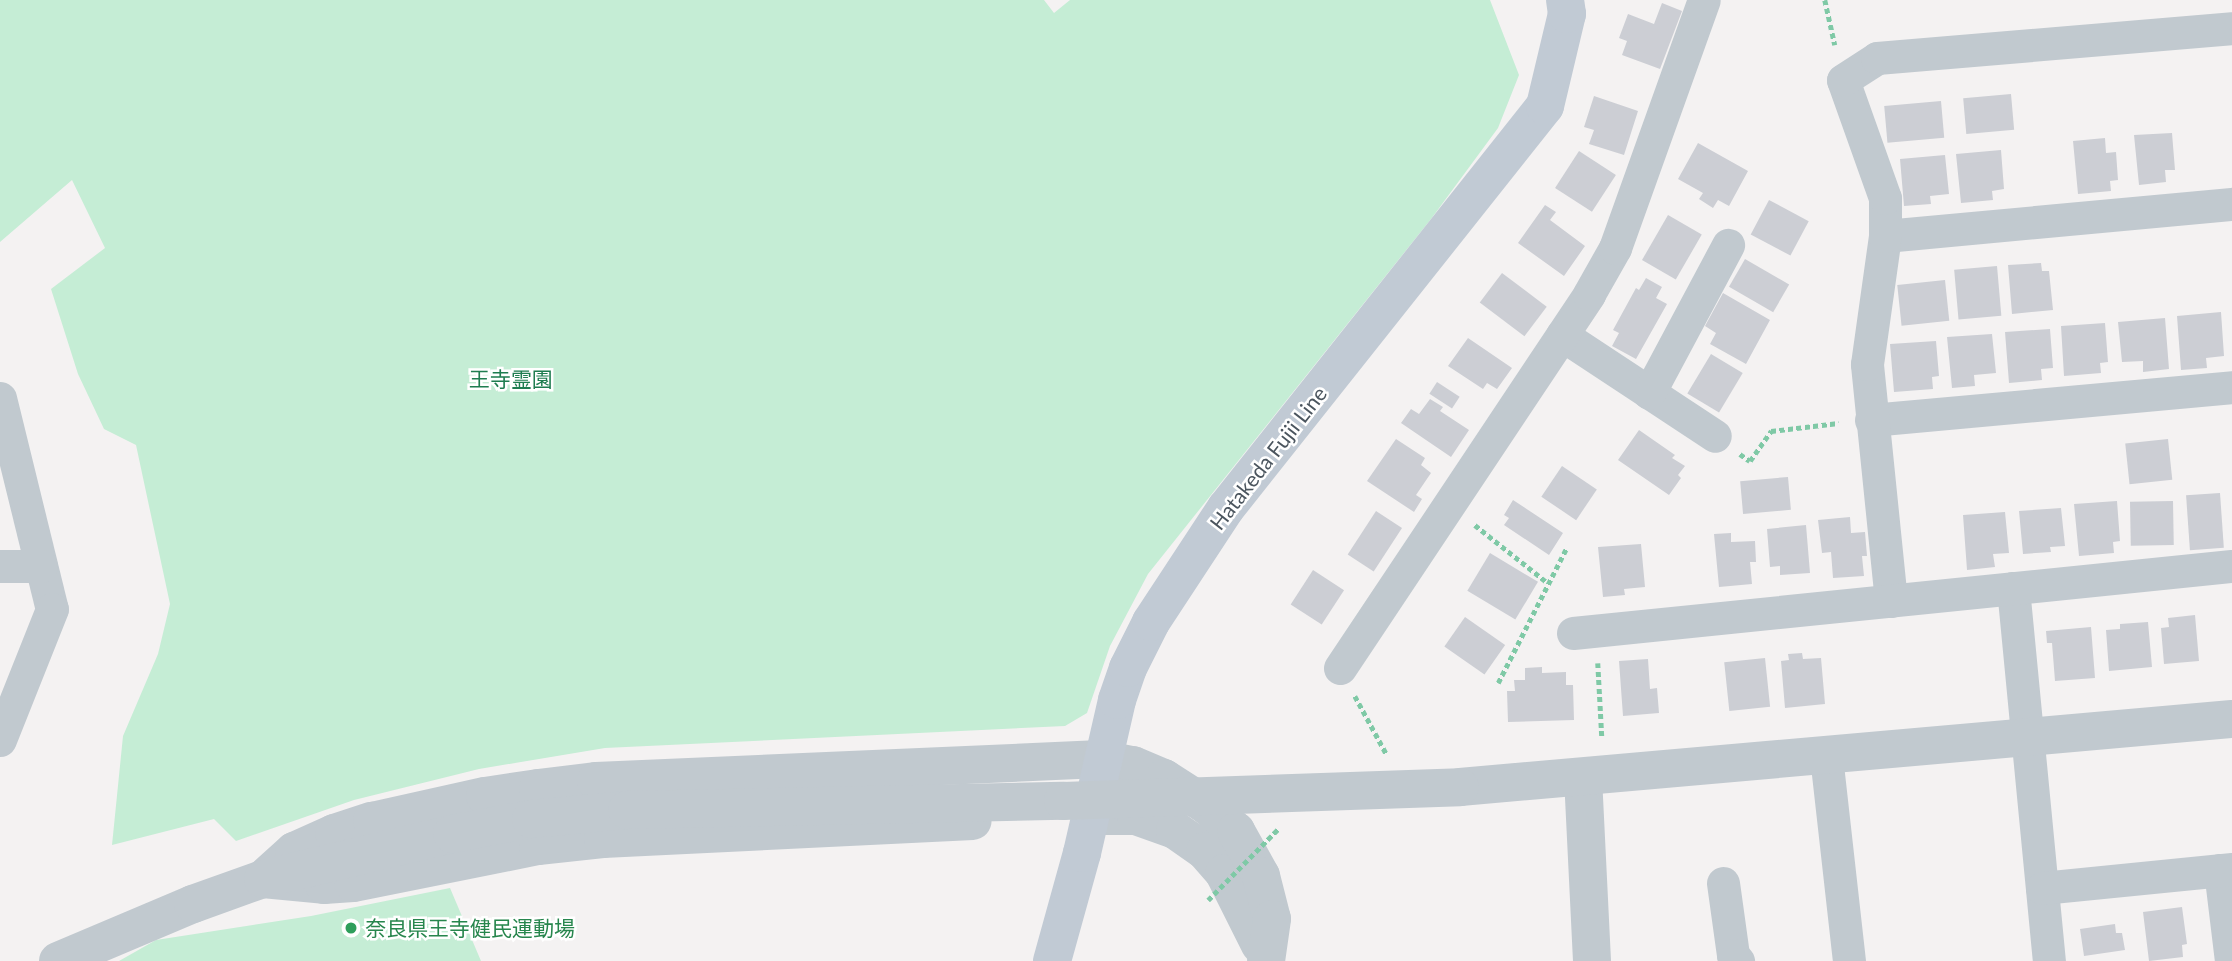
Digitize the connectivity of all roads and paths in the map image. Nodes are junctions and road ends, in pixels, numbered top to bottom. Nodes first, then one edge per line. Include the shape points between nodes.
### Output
1 (1565, 0) edge
2 (1704, 0) edge
3 (1825, 0) edge
4 (2232, 28) edge
5 (1843, 80) junction
6 (2232, 204) edge
7 (1885, 236) junction
8 (1728, 245) dead end
9 (1562, 335) junction
10 (2232, 387) edge
11 (1649, 393) junction
12 (0, 398) edge
13 (1871, 420) junction
14 (1771, 431) dead end
15 (1715, 436) dead end
16 (1497, 545) dead end
17 (1566, 549) dead end
18 (0, 566) edge
19 (41, 566) junction
20 (2232, 566) edge
21 (1548, 583) junction
22 (2012, 588) junction
23 (1891, 601) junction
24 (1584, 632) joint
25 (1340, 667) joint
26 (1498, 683) dead end
27 (2232, 719) edge
28 (1602, 736) dead end
29 (2028, 738) junction
30 (0, 740) edge
31 (1386, 754) dead end
32 (1826, 756) junction
33 (1101, 758) junction
34 (1583, 777) junction
35 (1091, 816) junction
36 (1281, 825) dead end
37 (2226, 869) edge
38 (263, 878) junction
39 (1723, 883) dead end
40 (2042, 888) junction
41 (1208, 900) dead end
42 (1266, 960) edge
43 (58, 961) edge
44 (1052, 961) edge
45 (1592, 961) edge
46 (1738, 961) edge
47 (1849, 961) edge
48 (2049, 961) edge
49 (2231, 961) edge

1 - 33 main road, Hatakeda Fujii Line via 1567,13 1545,106 1226,508 1137,648
2 - 9 street via 1615,248
3 - 5 path
4 - 5 street via 1877,58
5 - 7 street via 1885,198
6 - 7 street
7 - 13 street via 1867,364
8 - 11 street
9 - 11 street
9 - 25 street
10 - 13 street
11 - 15 street
12 - 19 street
13 - 14 path
13 - 23 street
16 - 21 path
17 - 21 path
18 - 19 street
19 - 30 street via 52,609
20 - 22 street
21 - 26 path
22 - 23 street
22 - 29 street
23 - 24 street
24 - 28 path
25 - 31 path
27 - 29 street
29 - 32 street
29 - 40 street
32 - 34 street
32 - 47 street
33 - 35 main road, Hatakeda Fujii Line
33 - 38 street via 610,780 538,788 435,807 334,833 294,851
33 - 42 street via 1164,778 1236,831 1261,876 1272,919
34 - 38 street, bridge via 1460,787 1077,801 652,809 531,819
34 - 45 street
35 - 38 street via 604,839 538,846 353,883 324,885
35 - 42 street via 1136,816 1175,830 1205,851 1242,903
35 - 44 main road, Hatakeda Fujii Line
36 - 41 path, bridge
37 - 40 street
37 - 49 street
38 - 43 street
39 - 46 street via 1733,956
40 - 48 street

